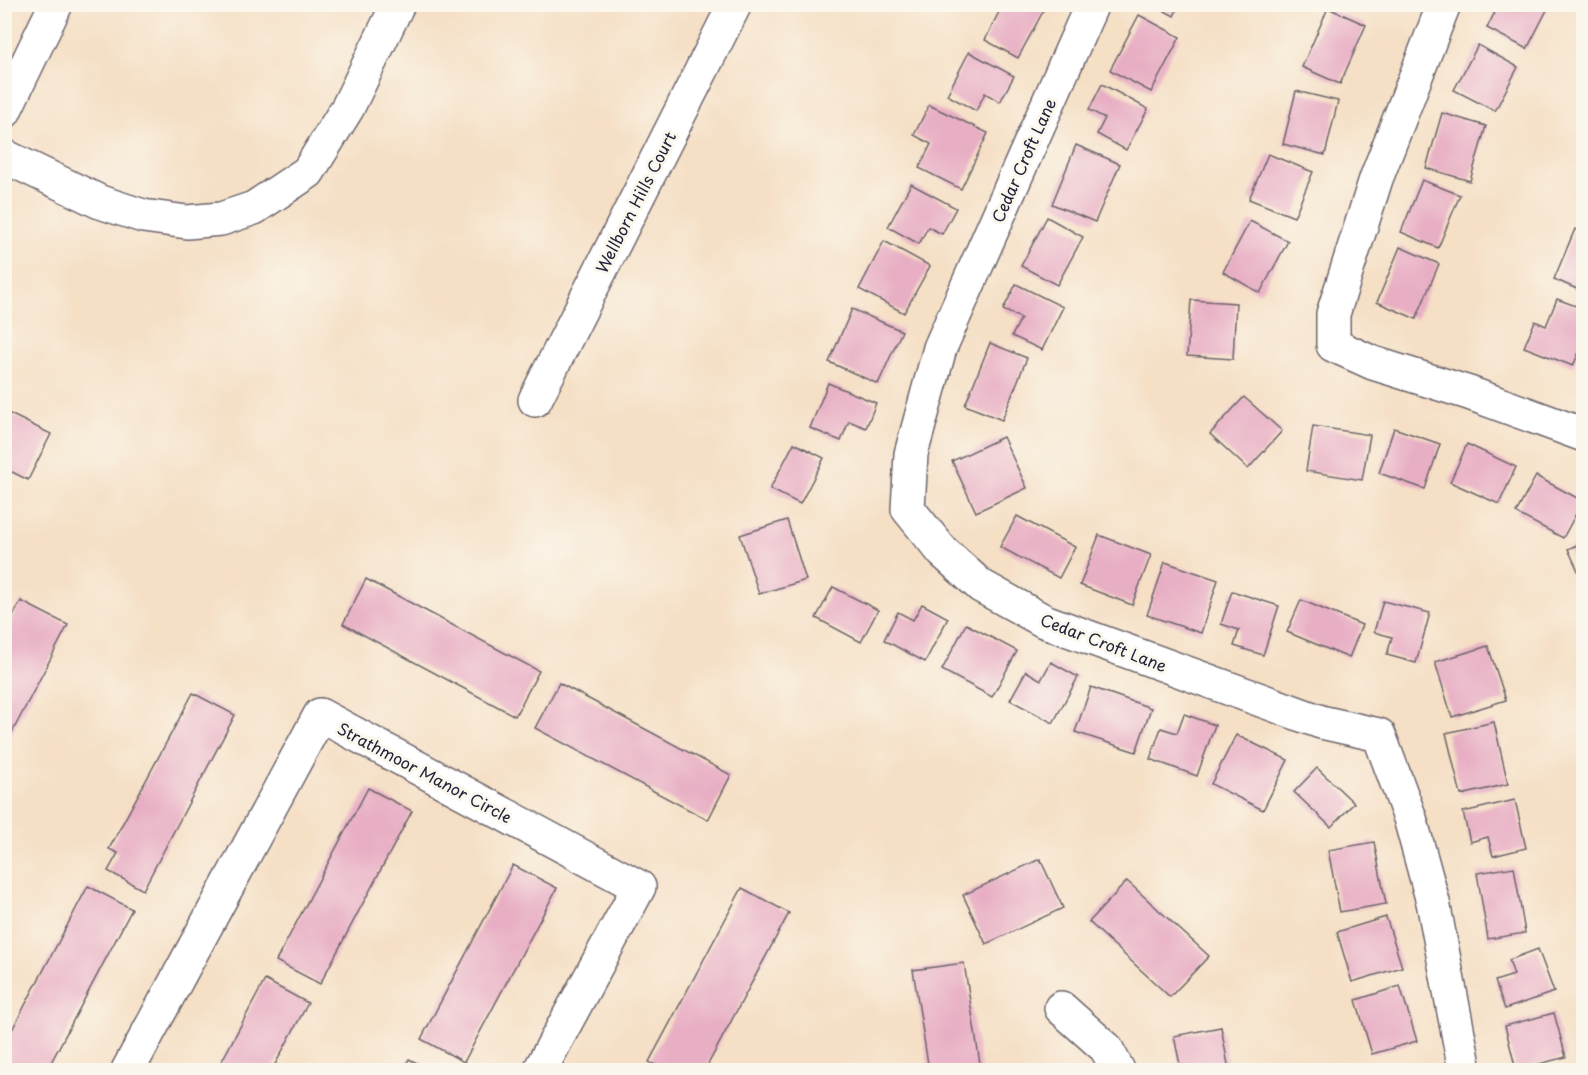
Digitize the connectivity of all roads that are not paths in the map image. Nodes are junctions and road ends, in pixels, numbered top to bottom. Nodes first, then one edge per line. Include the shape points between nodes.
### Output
1 (56, 4) edge
2 (398, 4) edge
3 (735, 4) edge
4 (1092, 4) edge
5 (1444, 4) edge
6 (4, 112) edge
7 (4, 156) edge
8 (535, 400) dead end
9 (1584, 435) edge
10 (1062, 1008) dead end
11 (128, 1071) edge
12 (540, 1071) edge
13 (1118, 1071) edge
14 (1466, 1071) edge

1 - 6 street
2 - 7 street via 348,107 308,172 254,208 221,219 188,222 143,216 100,202
3 - 8 street, Wellborn Hills Court
4 - 14 street, Cedar Croft Lane via 940,348 911,454 908,509 943,552 981,586 1044,621 1321,722 1379,735 1410,818 1433,902
5 - 9 street via 1376,179 1333,314 1333,345 1373,363
10 - 13 street via 1106,1048
11 - 12 street, Strathmoor Manor Circle via 320,715 639,887

